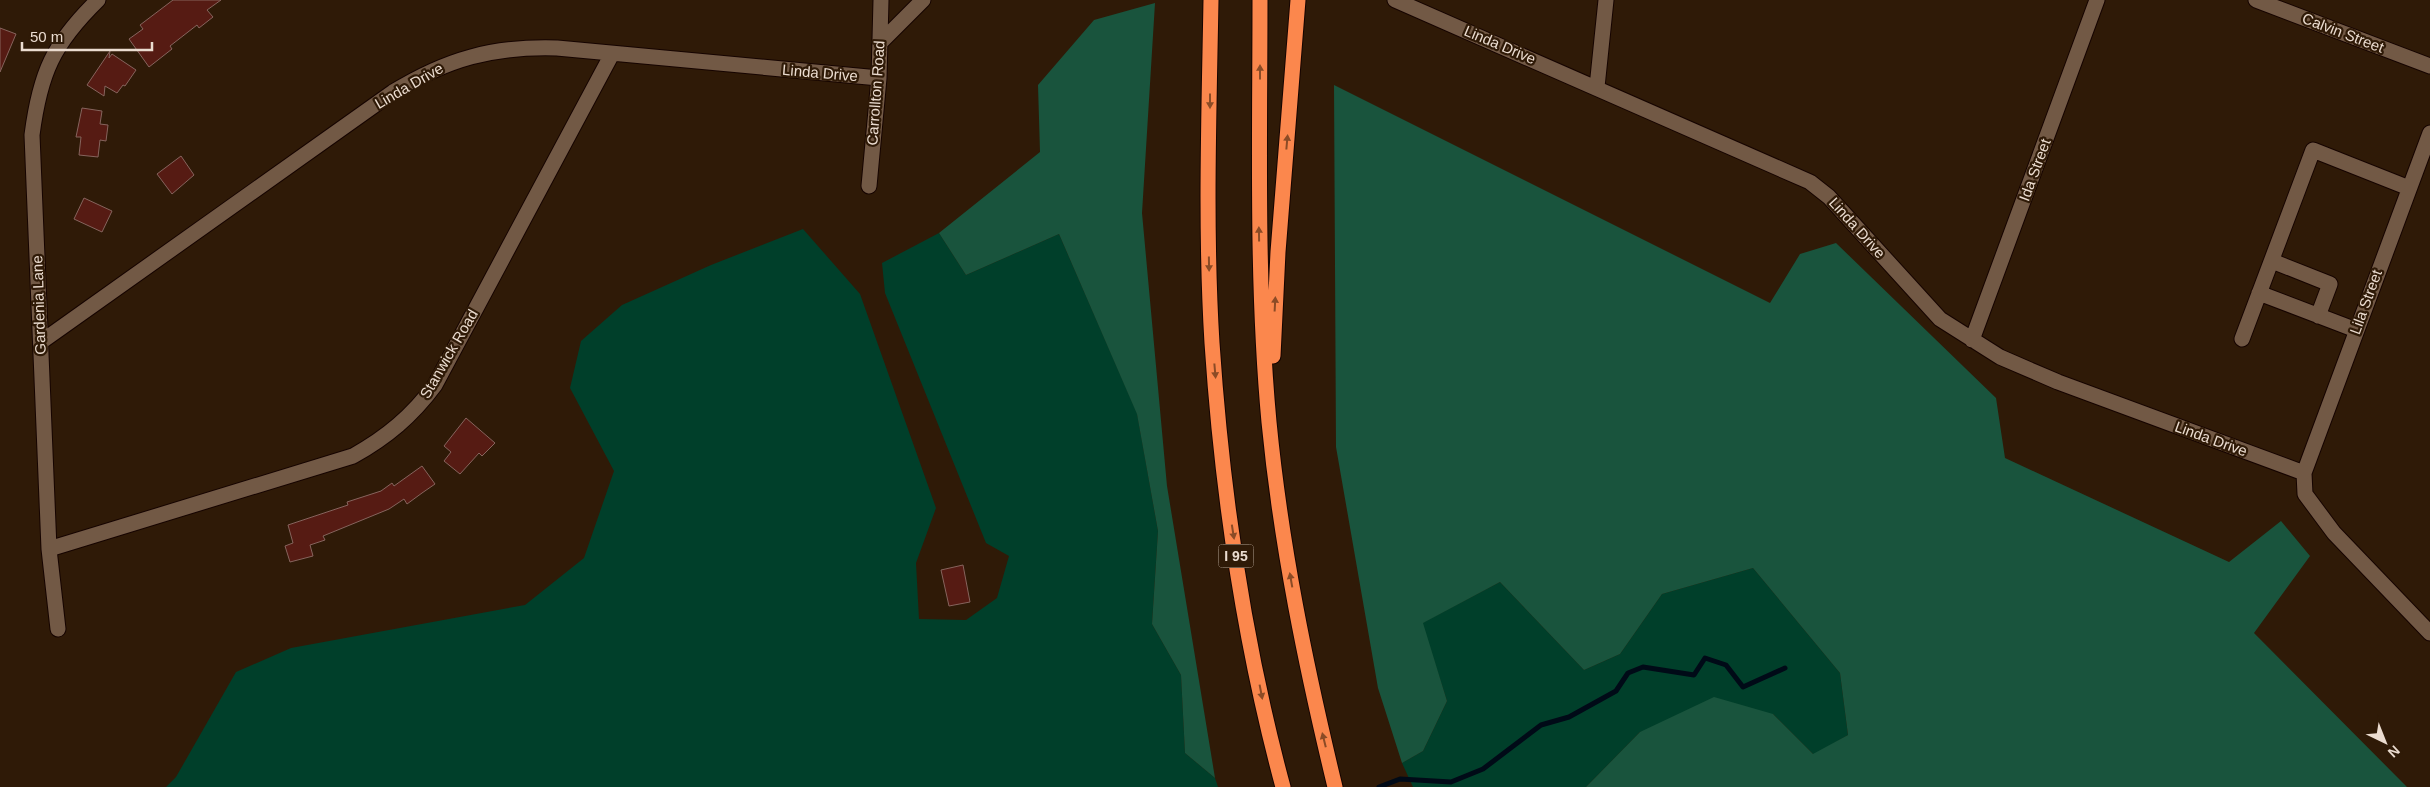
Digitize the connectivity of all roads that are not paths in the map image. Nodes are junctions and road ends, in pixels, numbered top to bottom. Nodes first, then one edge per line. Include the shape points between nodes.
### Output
1 (98, 0) edge
2 (881, 0) edge
3 (923, 0) edge
4 (1204, 0) edge
5 (1210, 0) edge
6 (1260, 0) edge
7 (1298, 0) edge
8 (1395, 0) edge
9 (1606, 0) edge
10 (2097, 0) edge
11 (2256, 0) edge
12 (880, 43) junction
13 (612, 54) junction
14 (2430, 66) edge
15 (1210, 67) junction
16 (879, 78) junction
17 (1597, 87) junction
18 (2430, 133) edge
19 (869, 186) dead end
20 (2409, 188) junction
21 (2272, 261) junction
22 (2259, 293) junction
23 (2318, 316) junction
24 (2356, 330) junction
25 (2242, 339) dead end
26 (1972, 340) junction
27 (41, 342) junction
28 (1269, 423) junction
29 (2304, 473) junction
30 (49, 549) junction
31 (58, 629) dead end
32 (2430, 633) edge
33 (1283, 787) edge
34 (1335, 787) edge

1 - 27 street, Gardenia Lane via 59,44 46,68 37,97 32,135
2 - 12 street, Carrollton Road
3 - 12 street
4 - 15 highway
5 - 15 highway, I 95
28 -> 6 highway via 1259,227
28 -> 7 highway via 1278,252
8 - 17 street, Linda Drive
9 - 17 street
10 - 26 street, Ida Street
11 - 14 street, Calvin Street
12 - 16 street, Carrollton Road
13 - 16 street, Linda Drive
13 - 27 street, Linda Drive via 557,48 507,49 455,61 419,76
13 - 30 street, Stanwick Road via 435,385 400,426 353,456
15 -> 33 highway, I 95 via 1210,281 1223,468 1253,657
16 - 19 street, Carrollton Road
17 - 26 street, Linda Drive via 1810,182 1829,197 1940,319
18 - 20 street, Lila Street
20 - 21 street via 2313,150
20 - 24 street, Lila Street
21 - 22 street
21 - 23 street via 2330,284
22 - 23 street
22 - 25 street
23 - 24 street
24 - 29 street, Lila Street
26 - 29 street, Linda Drive via 2000,357 2058,382
27 - 30 street, Gardenia Lane
34 -> 28 highway via 1285,549
29 - 32 street via 2305,494 2334,532
30 - 31 street, Gardenia Lane

